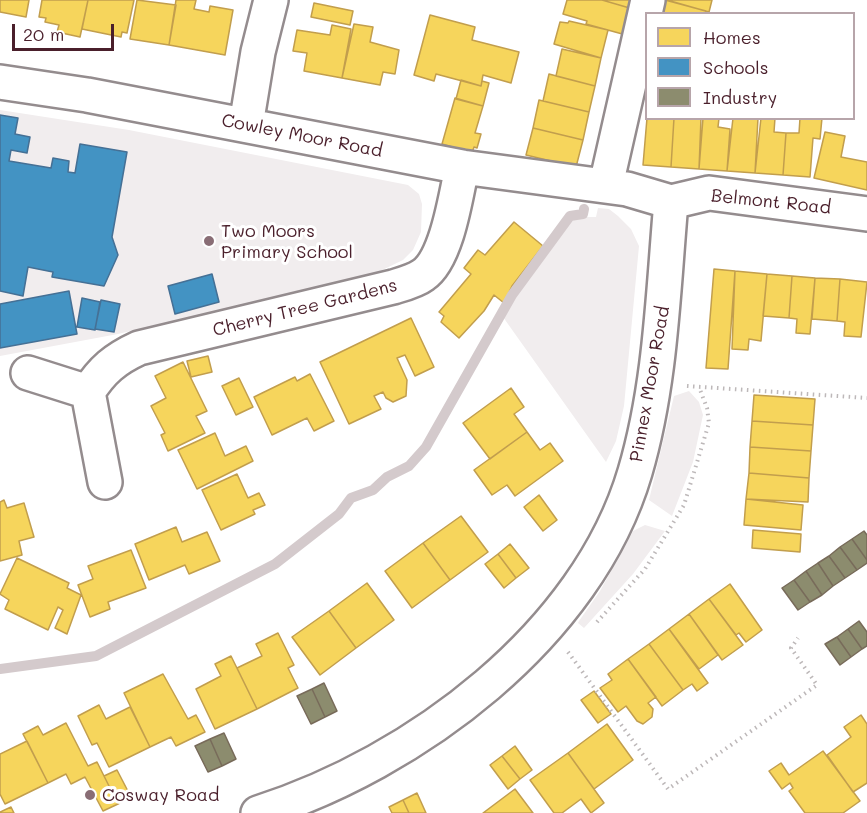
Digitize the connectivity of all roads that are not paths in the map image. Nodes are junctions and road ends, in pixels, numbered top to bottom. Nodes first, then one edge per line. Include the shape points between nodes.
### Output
1 (271, 0) edge
2 (645, 13) edge
3 (0, 82) edge
4 (246, 125) junction
5 (462, 167) junction
6 (606, 185) junction
7 (671, 202) junction
8 (867, 214) edge
9 (28, 373) dead end
10 (88, 392) junction
11 (105, 482) dead end
12 (258, 813) edge

1 - 4 street
2 - 6 street
3 - 4 street, Cowley Moor Road
4 - 5 street, Cowley Moor Road
5 - 6 street, Cowley Moor Road
5 - 10 street, Cherry Tree Gardens via 442,250 423,276 393,287 139,348 116,358 100,372
6 - 7 street, Belmont Road
7 - 8 street, Belmont Road via 709,193
7 - 12 street, Pinnex Moor Road via 662,328 640,451 624,502 577,587 548,625 489,684 453,713 405,745 318,791
9 - 10 street
10 - 11 street

